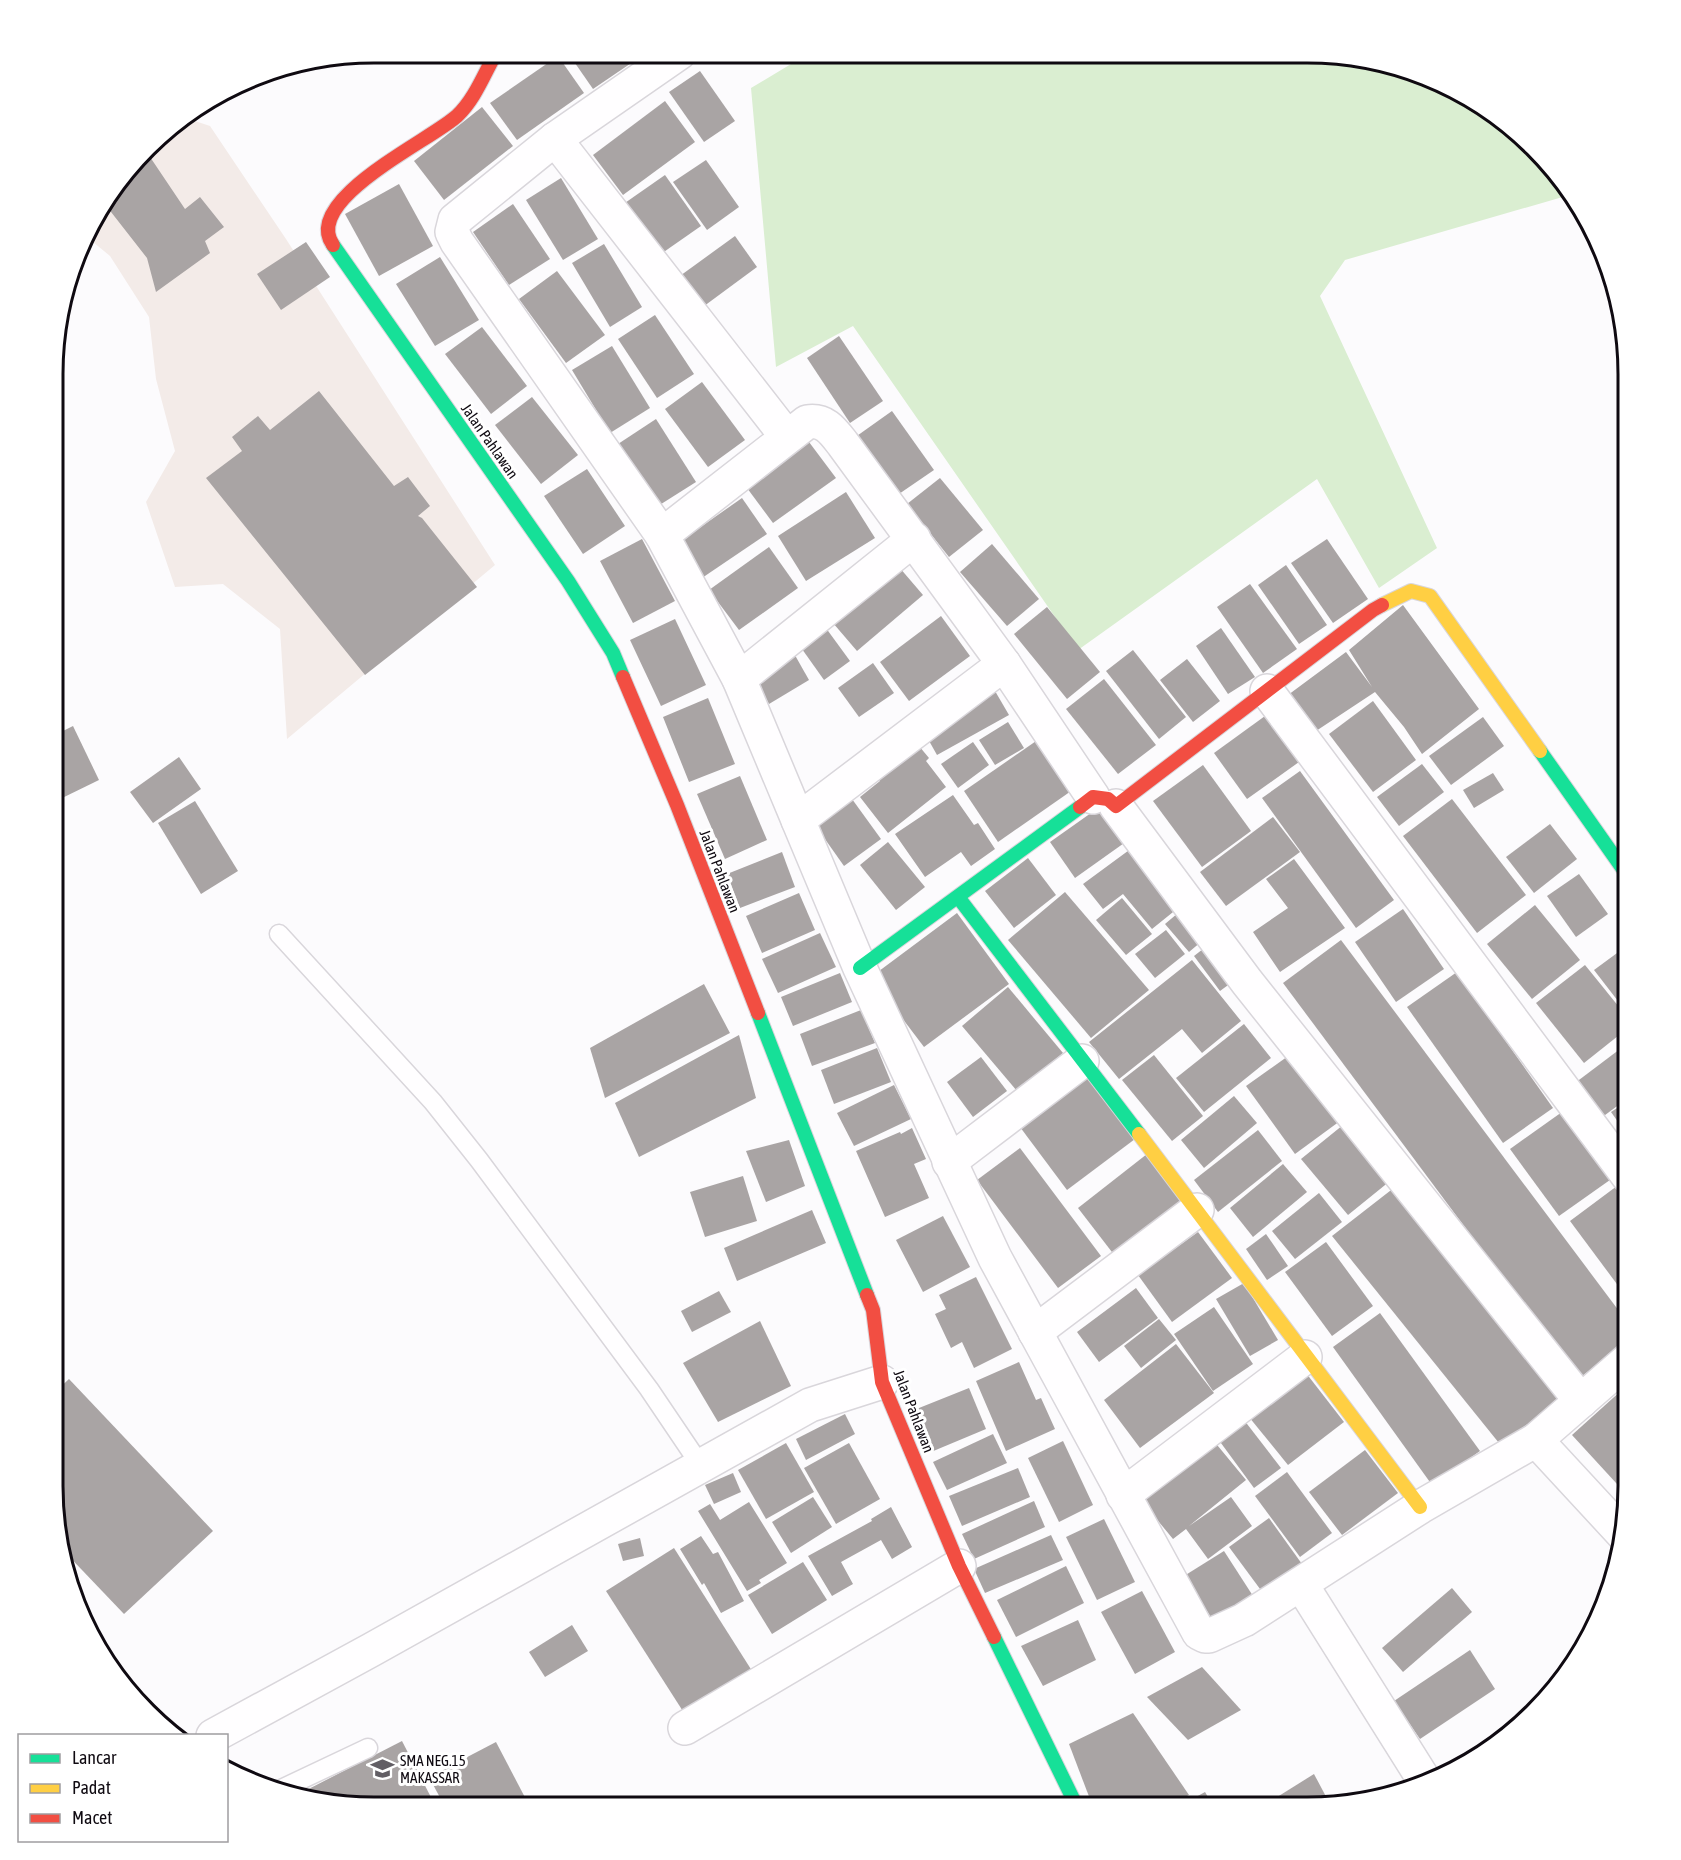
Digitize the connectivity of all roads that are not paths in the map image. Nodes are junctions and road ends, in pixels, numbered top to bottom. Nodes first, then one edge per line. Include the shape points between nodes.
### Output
1 (490, 63) edge
2 (665, 63) edge
3 (555, 139) junction
4 (787, 437) junction
5 (662, 535) junction
6 (914, 539) junction
7 (1004, 664) junction
8 (739, 679) junction
9 (1268, 691) junction
10 (1104, 801) junction
11 (798, 820) junction
12 (1618, 862) edge
13 (958, 897) junction
14 (279, 934) dead end
15 (860, 968) junction
16 (1082, 1061) junction
17 (949, 1162) junction
18 (1618, 1163) edge
19 (1197, 1210) junction
20 (1035, 1332) junction
21 (1305, 1357) junction
22 (1618, 1369) edge
23 (882, 1382) junction
24 (1581, 1401) junction
25 (1536, 1440) junction
26 (701, 1466) junction
27 (1123, 1495) junction
28 (1420, 1508) junction
29 (1615, 1526) edge
30 (958, 1566) junction
31 (1301, 1584) junction
32 (686, 1728) dead end
33 (217, 1734) edge
34 (368, 1748) dead end
35 (1421, 1775) edge
36 (290, 1785) edge
37 (1072, 1797) edge

1 - 23 street, Jalan Pahlawan via 474,96 456,117 346,195 329,217 330,241 568,581 613,652 873,1310
2 - 3 street
3 - 4 street
3 - 5 street via 455,220 452,232
4 - 5 street
4 - 6 street via 812,421 832,429
5 - 8 street
6 - 7 street
6 - 8 street
7 - 10 street
7 - 11 street
8 - 11 street
9 - 10 street
9 - 12 street via 1373,610 1411,591 1430,596
9 - 18 street
10 - 13 street
10 - 24 street
11 - 15 street
13 - 15 street
13 - 16 street
14 - 26 lane via 433,1102 650,1389
15 - 17 street
16 - 17 street
16 - 19 street
17 - 20 street
19 - 20 street
19 - 21 street
20 - 27 street
21 - 27 street
21 - 28 street
22 - 24 street
23 - 26 street via 810,1405
23 - 30 street, Jalan Pahlawan
24 - 25 street
25 - 28 street
25 - 29 street
26 - 33 street
27 - 31 street via 1202,1635 1209,1636 1244,1620
28 - 31 street
30 - 32 street
30 - 37 street, Jalan Pahlawan
31 - 35 street
34 - 36 lane

